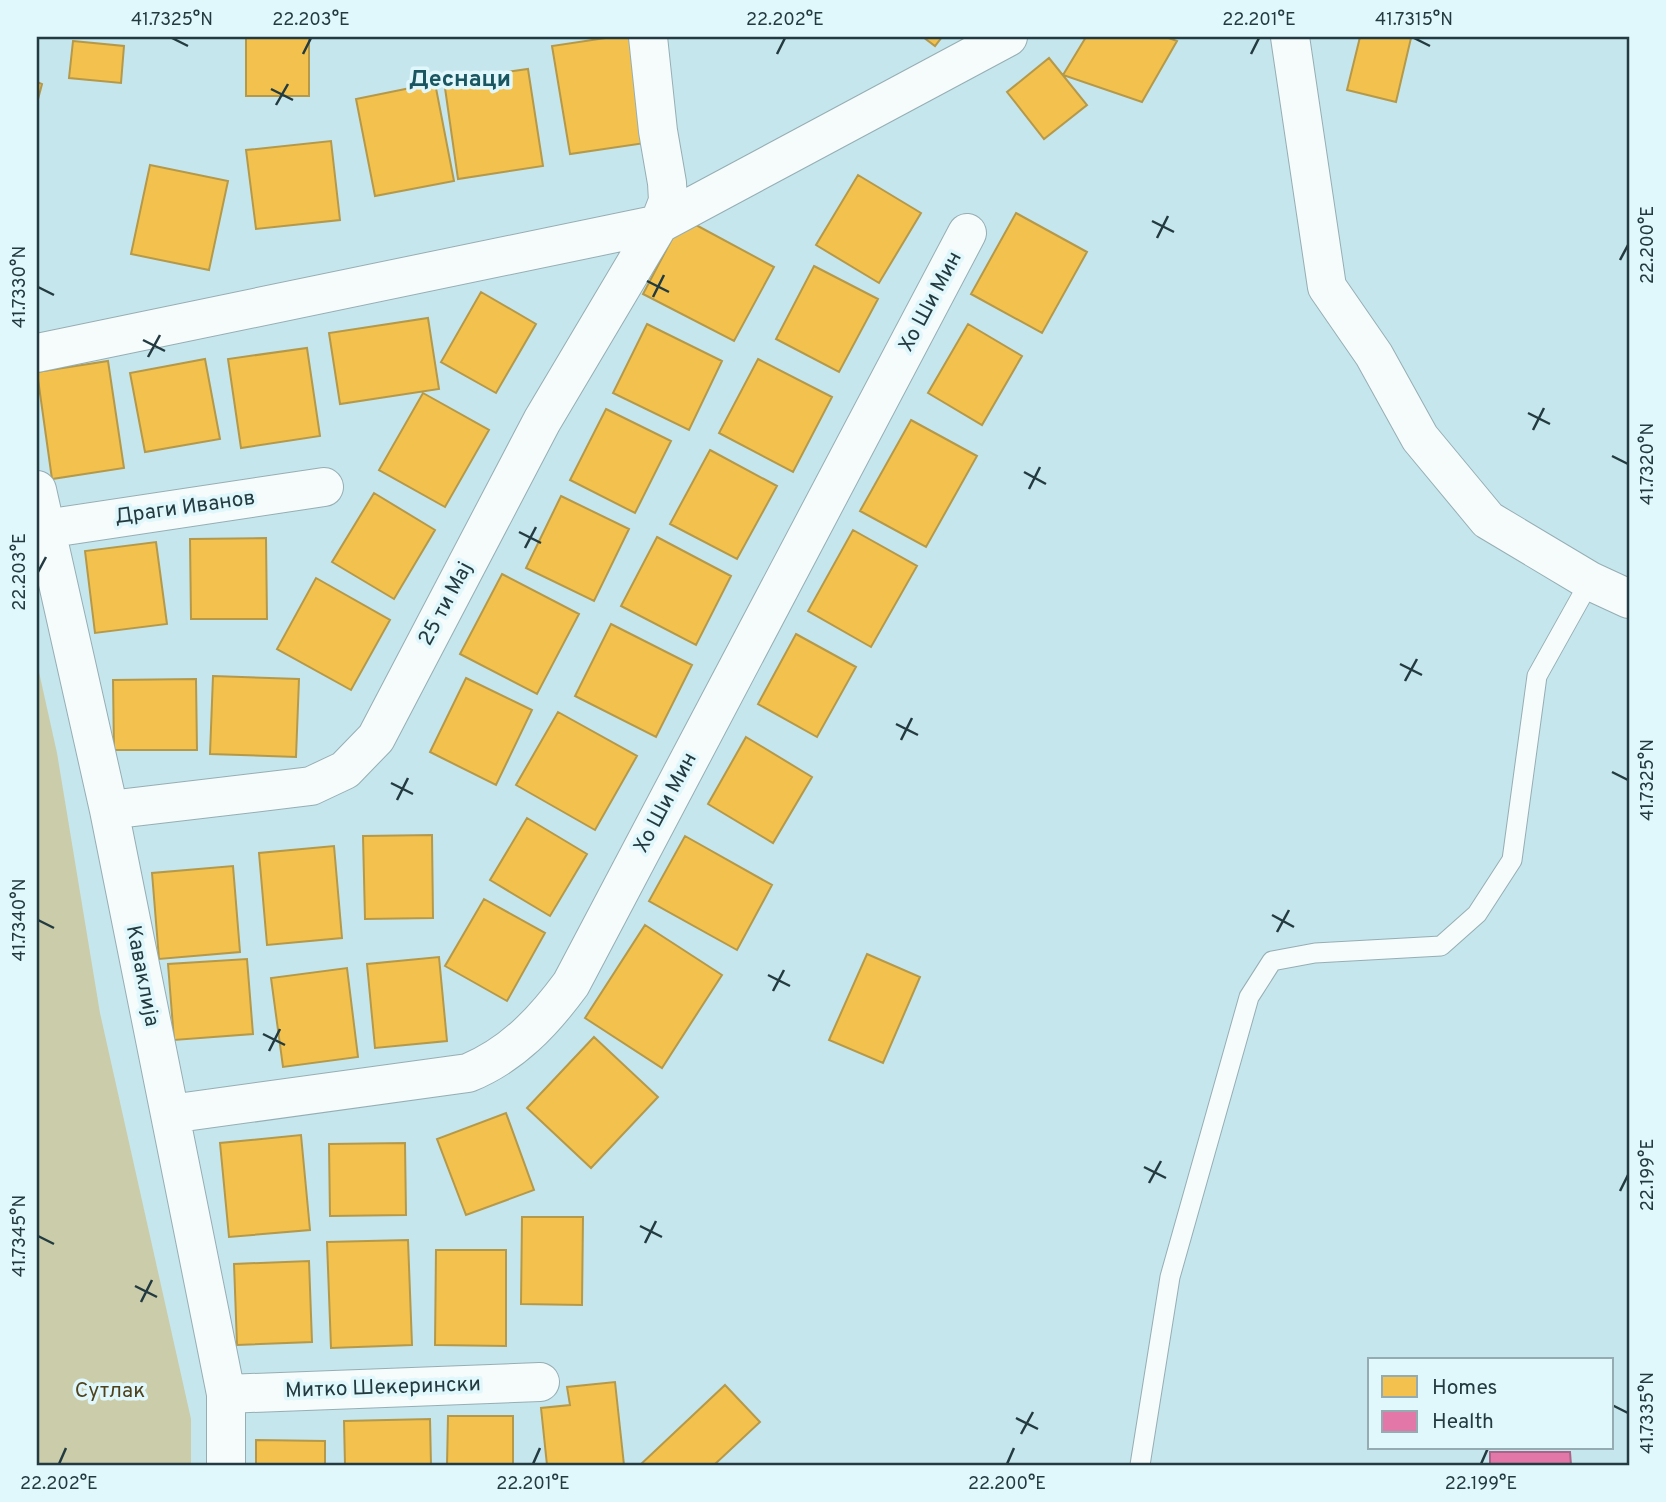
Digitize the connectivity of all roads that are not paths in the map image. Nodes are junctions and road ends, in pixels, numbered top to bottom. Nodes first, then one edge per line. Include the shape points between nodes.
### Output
1 (648, 37) edge
2 (1008, 37) edge
3 (1290, 37) edge
4 (659, 224) junction
5 (967, 233) dead end
6 (37, 353) edge
7 (324, 487) dead end
8 (37, 490) edge
9 (45, 529) junction
10 (1590, 581) junction
11 (1629, 599) edge
12 (109, 810) junction
13 (170, 1114) junction
14 (540, 1382) dead end
15 (226, 1394) junction
16 (226, 1465) edge
17 (1140, 1465) edge

1 - 4 street, 25 ти Мај via 667,183 668,201
2 - 4 street
3 - 10 street via 1327,287 1374,355 1420,438 1488,520
4 - 6 street
4 - 12 street, 25 ти Мај via 542,421 376,738 345,770 311,786
5 - 13 street, Хо Ши Мин via 571,984 530,1033 497,1061 468,1073
7 - 9 street, Драги Иванов
8 - 9 street, Каваклија
9 - 12 street, Каваклија
10 - 11 street
10 - 17 lane via 1537,676 1512,860 1477,914 1441,946 1315,953 1272,961 1249,997 1170,1277
12 - 13 street, Каваклија
13 - 15 street, Каваклија
14 - 15 street, Митко Шекерински
15 - 16 street, Каваклија

